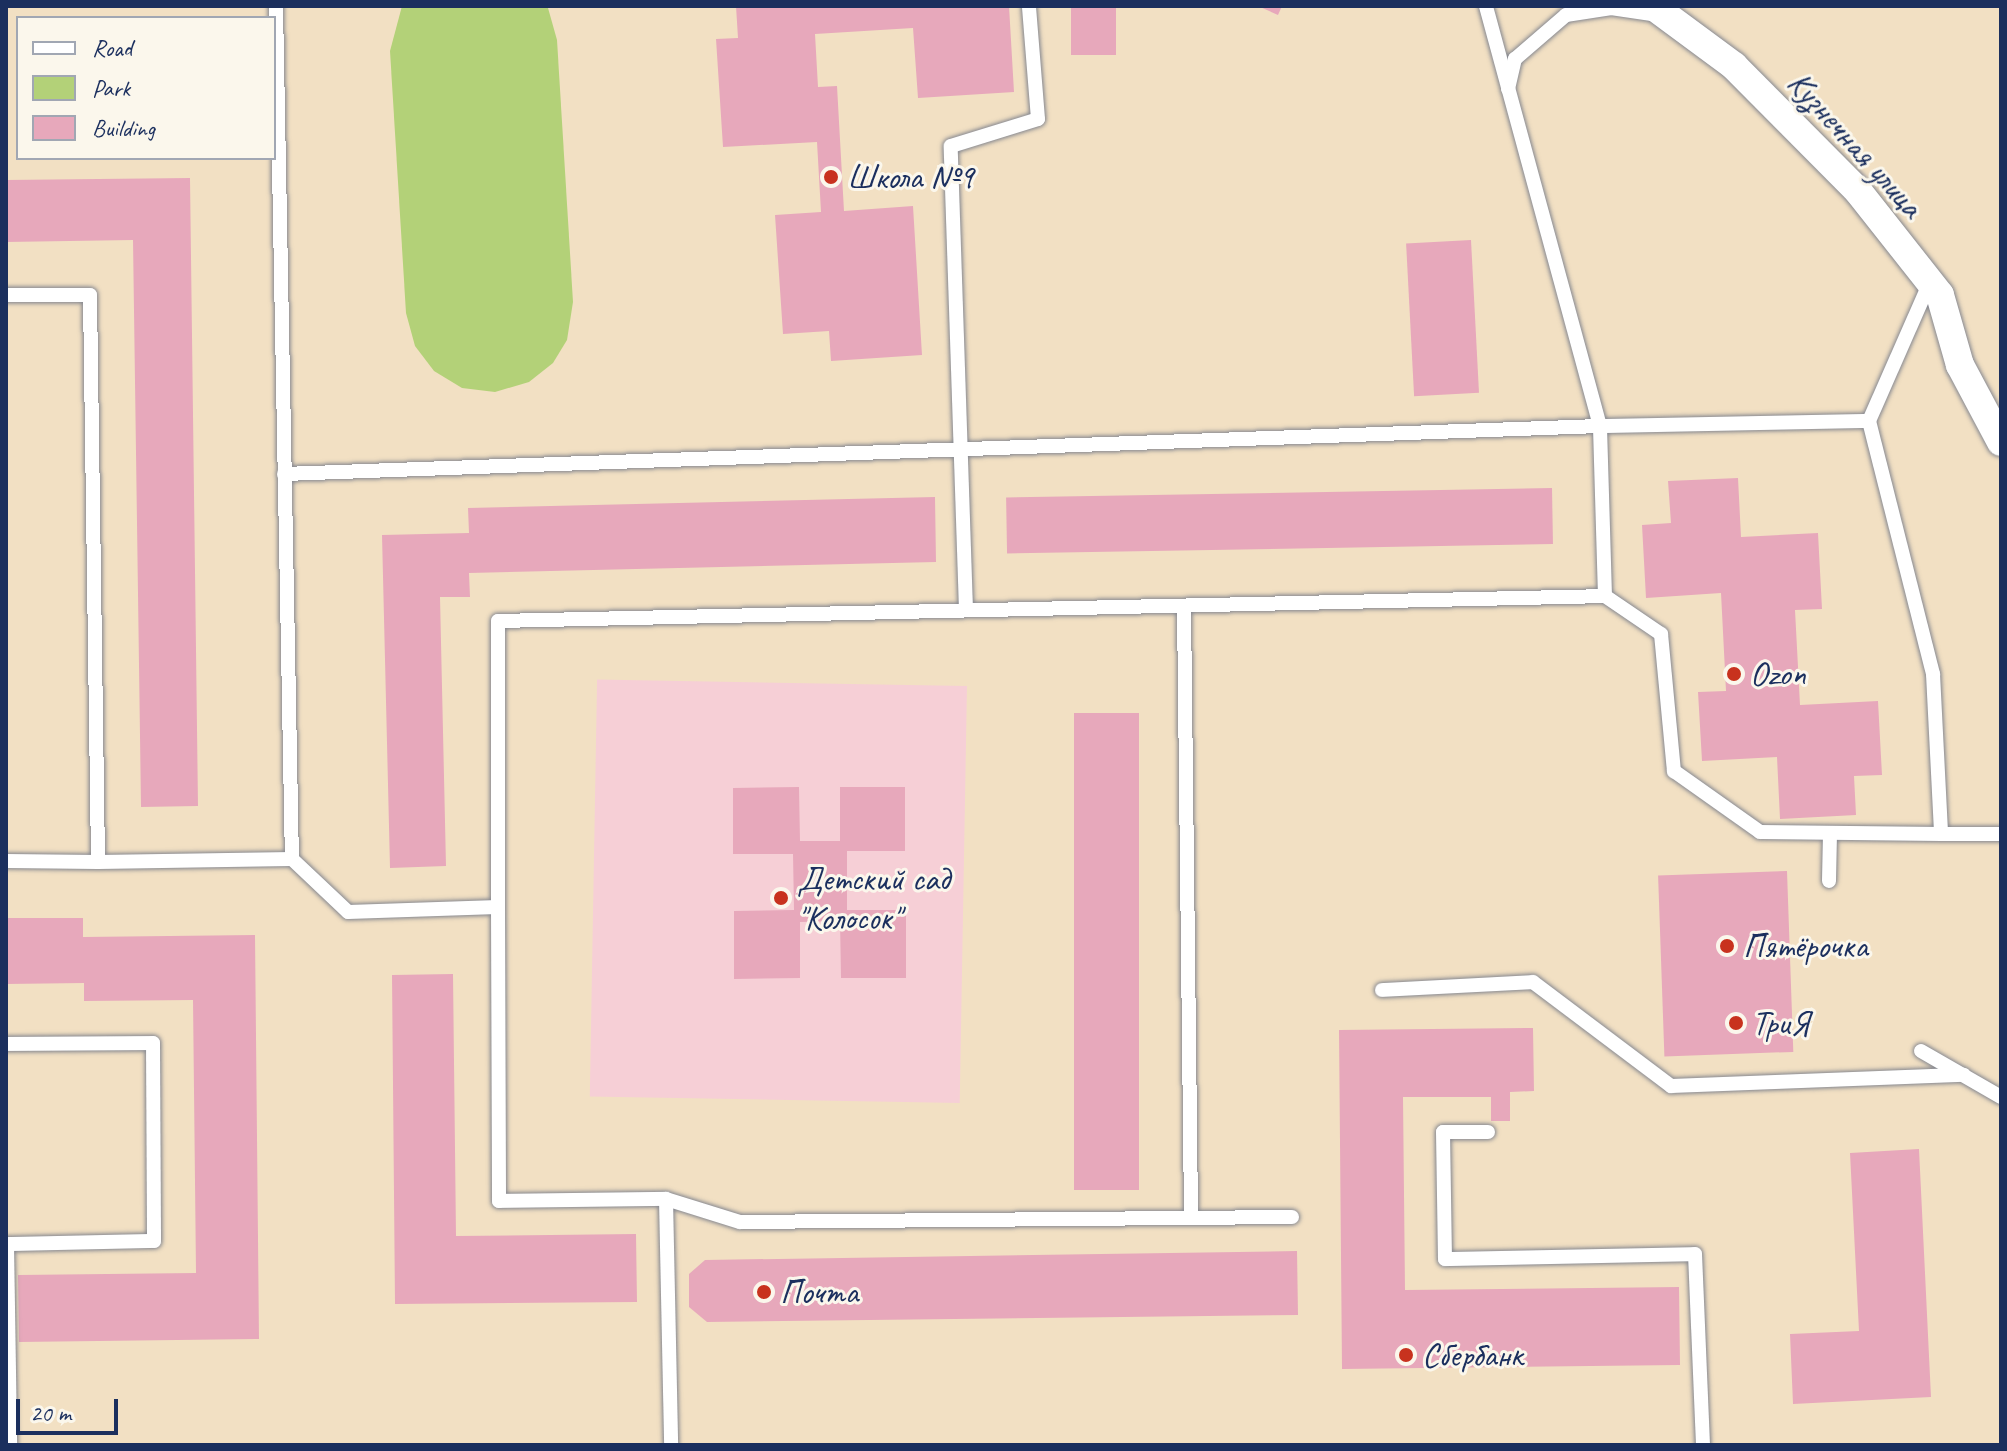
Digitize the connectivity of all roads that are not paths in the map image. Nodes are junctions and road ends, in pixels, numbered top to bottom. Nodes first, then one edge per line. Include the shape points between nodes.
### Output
1 (276, 6) edge
2 (1029, 6) edge
3 (1486, 6) edge
4 (1567, 11) edge
5 (1660, 11) edge
6 (1507, 93) junction
7 (1930, 282) junction
8 (6, 295) edge
9 (1989, 393) edge
10 (1869, 421) junction
11 (1600, 426) junction
12 (2001, 442) edge
13 (960, 449) junction
14 (284, 474) junction
15 (1605, 596) junction
16 (1184, 606) junction
17 (966, 610) junction
18 (1830, 833) junction
19 (1941, 834) junction
20 (2001, 834) edge
21 (292, 859) junction
22 (6, 861) edge
23 (98, 862) junction
24 (1829, 881) dead end
25 (498, 907) junction
26 (1382, 990) dead end
27 (6, 1044) edge
28 (1921, 1051) dead end
29 (1964, 1075) junction
30 (2001, 1097) edge
31 (1488, 1132) dead end
32 (666, 1199) junction
33 (1191, 1217) junction
34 (1292, 1217) dead end
35 (10, 1445) edge
36 (671, 1445) edge
37 (1703, 1445) edge

1 - 14 lane
2 - 13 lane via 1038,119 951,146
3 - 6 lane
4 - 5 lane
4 - 6 lane via 1515,59
5 - 7 street, Кузнечная улица via 1734,66 1774,106 1858,191
6 - 11 lane
7 - 9 street, Кузнечная улица via 1940,295 1960,365
7 - 10 lane
8 - 23 lane via 90,295
9 - 12 street, Кузнечная улица
10 - 11 lane
10 - 19 lane via 1933,674
11 - 13 lane
11 - 15 lane
13 - 14 lane
13 - 17 lane
14 - 21 lane
15 - 16 lane
15 - 18 lane via 1661,634 1674,771 1760,832
16 - 17 lane
16 - 33 lane
17 - 25 lane via 498,621
18 - 19 lane
18 - 24 lane
19 - 20 lane
21 - 23 lane
21 - 25 lane via 348,912
22 - 23 lane
25 - 32 lane via 499,1201
26 - 29 lane via 1533,982 1671,1086
27 - 35 lane via 153,1043 154,1241 7,1244
28 - 29 lane
29 - 30 lane
31 - 37 lane via 1443,1132 1445,1259 1695,1254
32 - 33 lane via 740,1222
32 - 36 lane
33 - 34 lane

